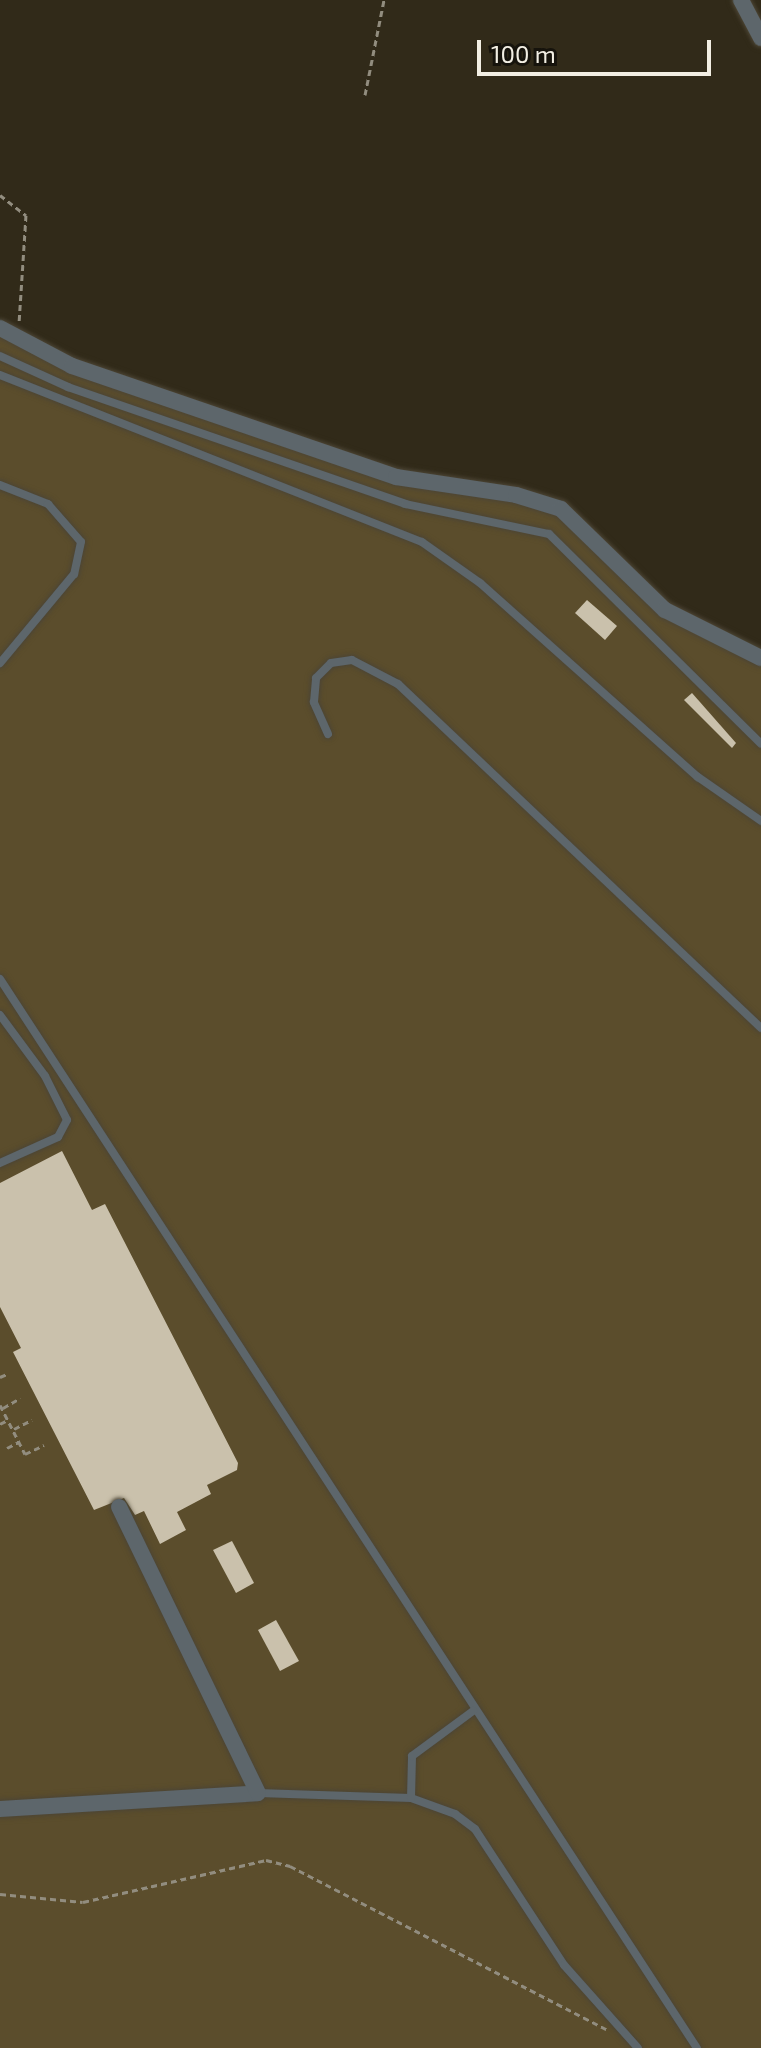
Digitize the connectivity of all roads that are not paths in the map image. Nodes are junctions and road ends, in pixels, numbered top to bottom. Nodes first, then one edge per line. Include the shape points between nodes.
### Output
1 (741, 0) edge
2 (761, 38) edge
3 (0, 328) edge
4 (0, 356) edge
5 (0, 375) edge
6 (0, 485) edge
7 (761, 658) edge
8 (0, 663) edge
9 (328, 734) dead end
10 (761, 744) edge
11 (761, 821) edge
12 (0, 979) edge
13 (0, 1015) edge
14 (761, 1028) edge
15 (0, 1163) edge
16 (119, 1507) dead end
17 (473, 1711) junction
18 (258, 1793) junction
19 (411, 1798) junction
20 (0, 1809) edge
21 (638, 2048) edge
22 (697, 2048) edge

1 - 2 street
3 - 7 street via 72,366 396,477 516,495 561,509 665,610
4 - 10 lane via 68,387 405,504 549,534
5 - 11 lane via 422,542 480,583 698,777
6 - 8 lane via 48,504 81,542 74,574
9 - 14 lane via 314,702 316,678 331,663 352,660 398,684
12 - 17 lane
13 - 15 lane via 45,1076 67,1120 58,1137
16 - 18 street
17 - 19 lane via 412,1756
17 - 22 lane
18 - 19 lane
18 - 20 street
19 - 21 lane via 455,1814 475,1829 564,1965

